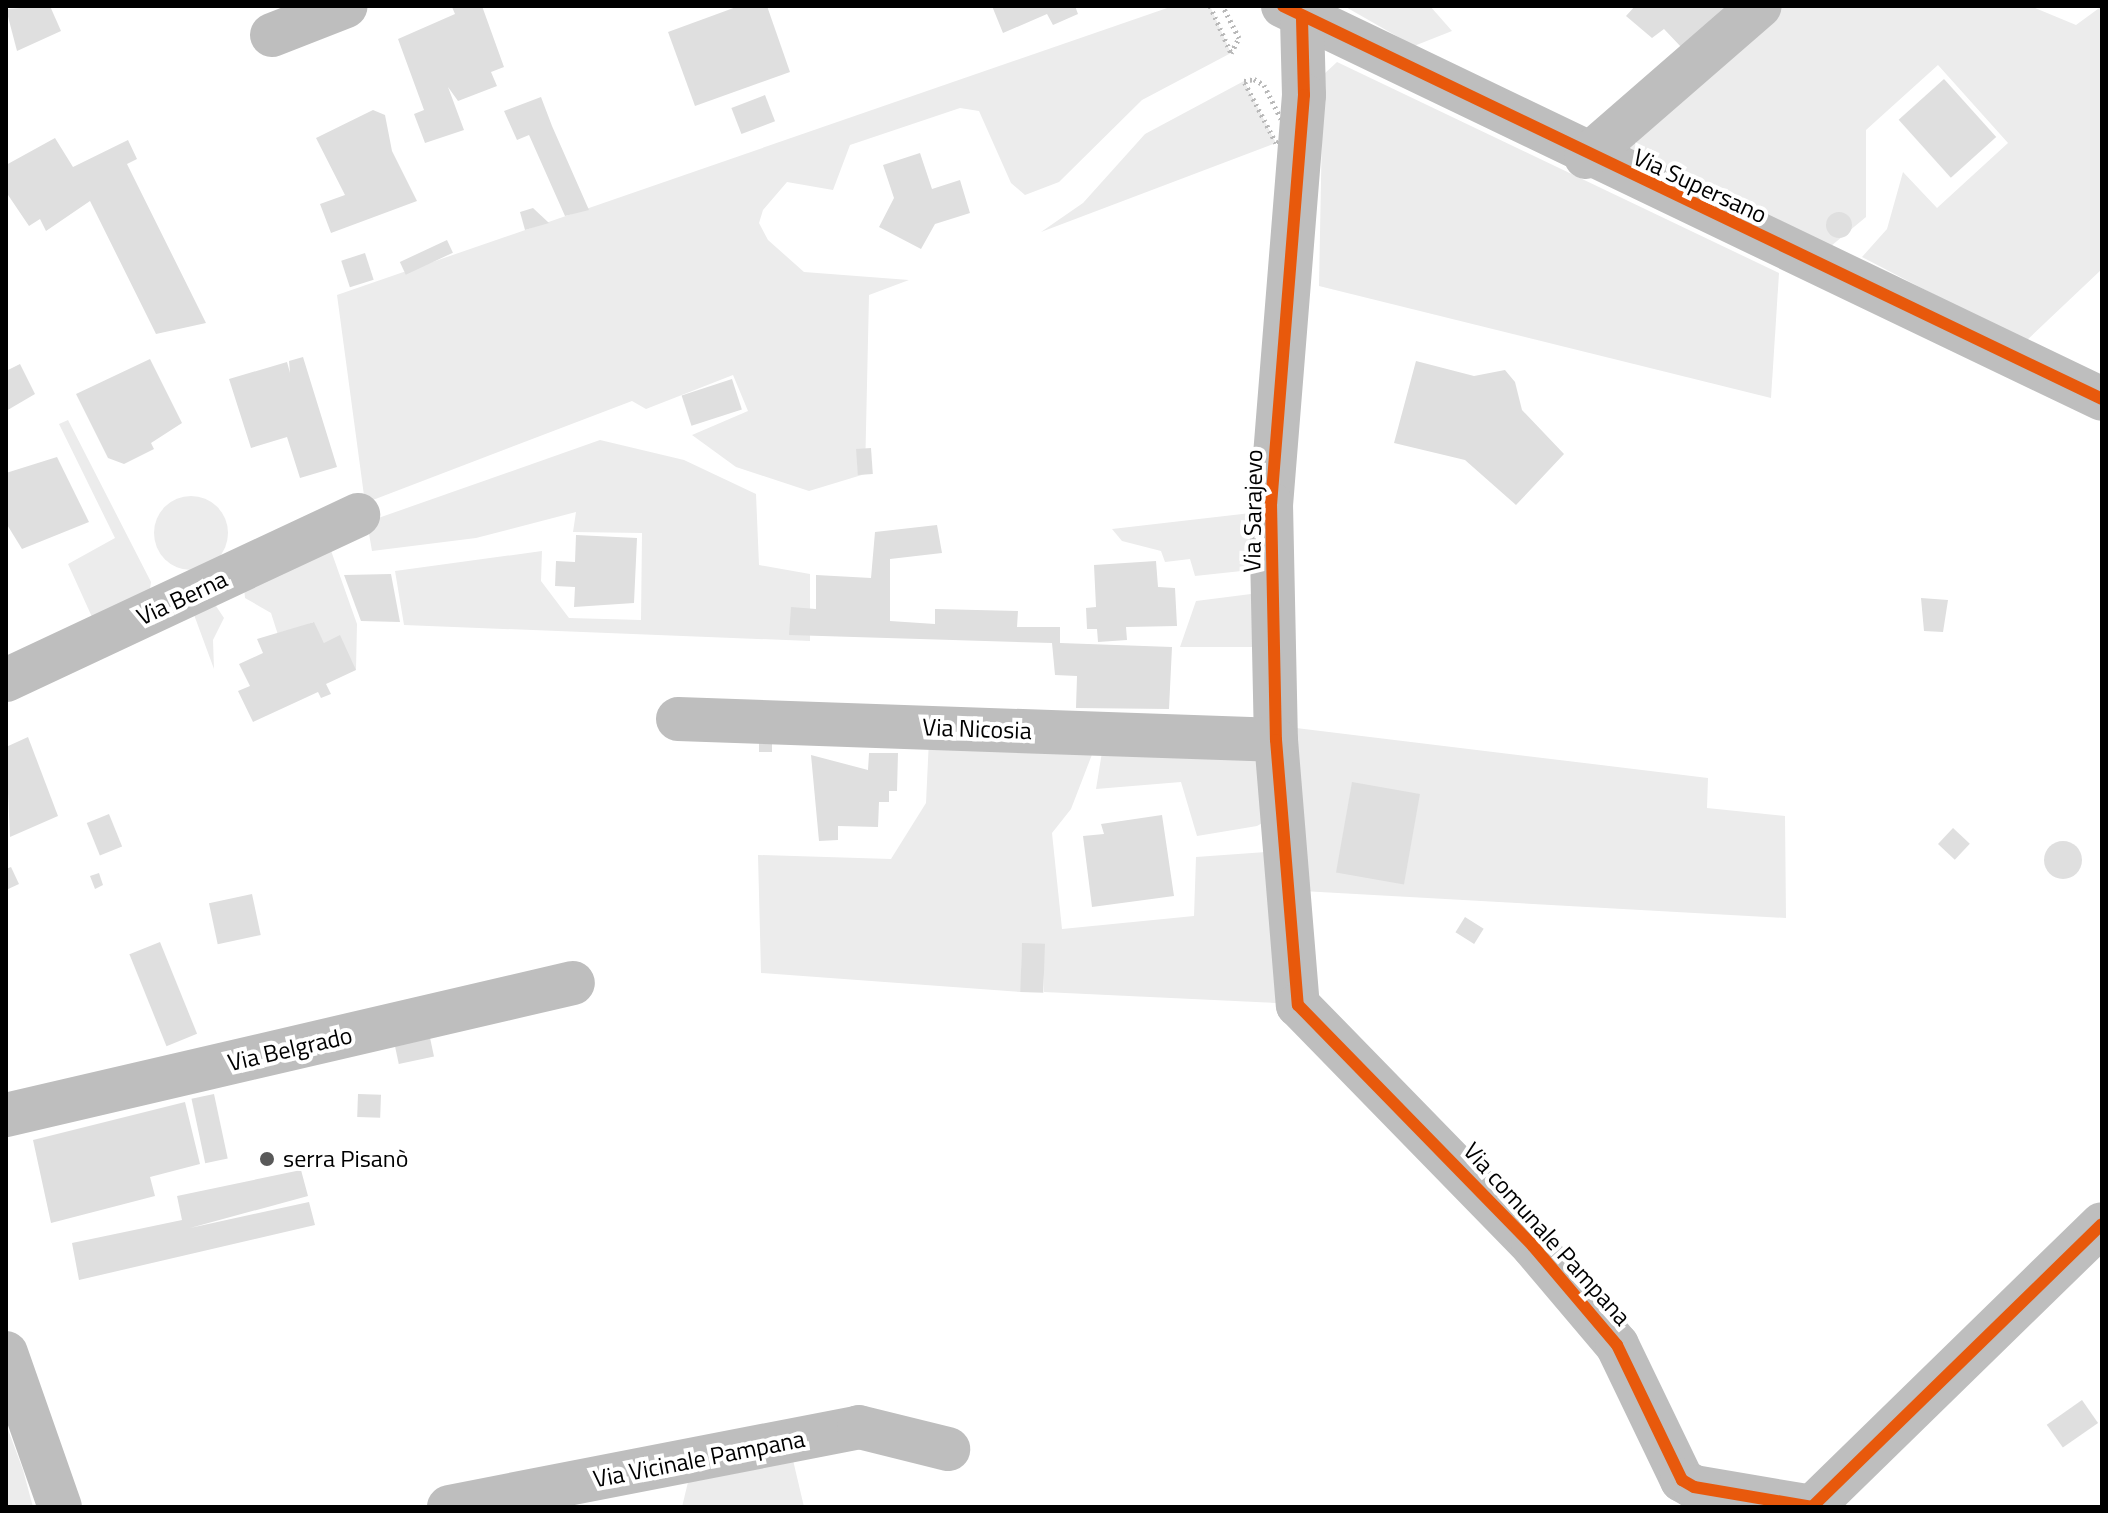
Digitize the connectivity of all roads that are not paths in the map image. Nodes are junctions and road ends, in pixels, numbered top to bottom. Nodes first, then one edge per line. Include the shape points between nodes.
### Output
1 (346, 6) edge
2 (1760, 6) edge
3 (1292, 12) edge
4 (272, 35) dead end
5 (1586, 157) junction
6 (2102, 399) edge
7 (358, 515) dead end
8 (6, 680) edge
9 (678, 719) dead end
10 (1276, 740) junction
11 (573, 983) dead end
12 (1298, 1005) joint
13 (6, 1115) edge
14 (2102, 1224) edge
15 (6, 1353) edge
16 (948, 1449) dead end
17 (60, 1507) edge
18 (449, 1507) edge

1 - 4 street
2 - 5 street
3 - 5 street, Via Supersano
3 - 10 street, Via Sarajevo via 1304,95 1271,504
5 - 6 street, Via Supersano
7 - 8 street, Via Berna
9 - 10 street, Via Nicosia
10 - 12 street, Via Sarajevo
11 - 13 street, Via Belgrado
12 - 14 street, Via comunale Pampana via 1533,1246 1617,1345 1682,1480 1694,1487 1812,1507
15 - 17 street
16 - 18 street, Via Vicinale Pampana via 859,1427

